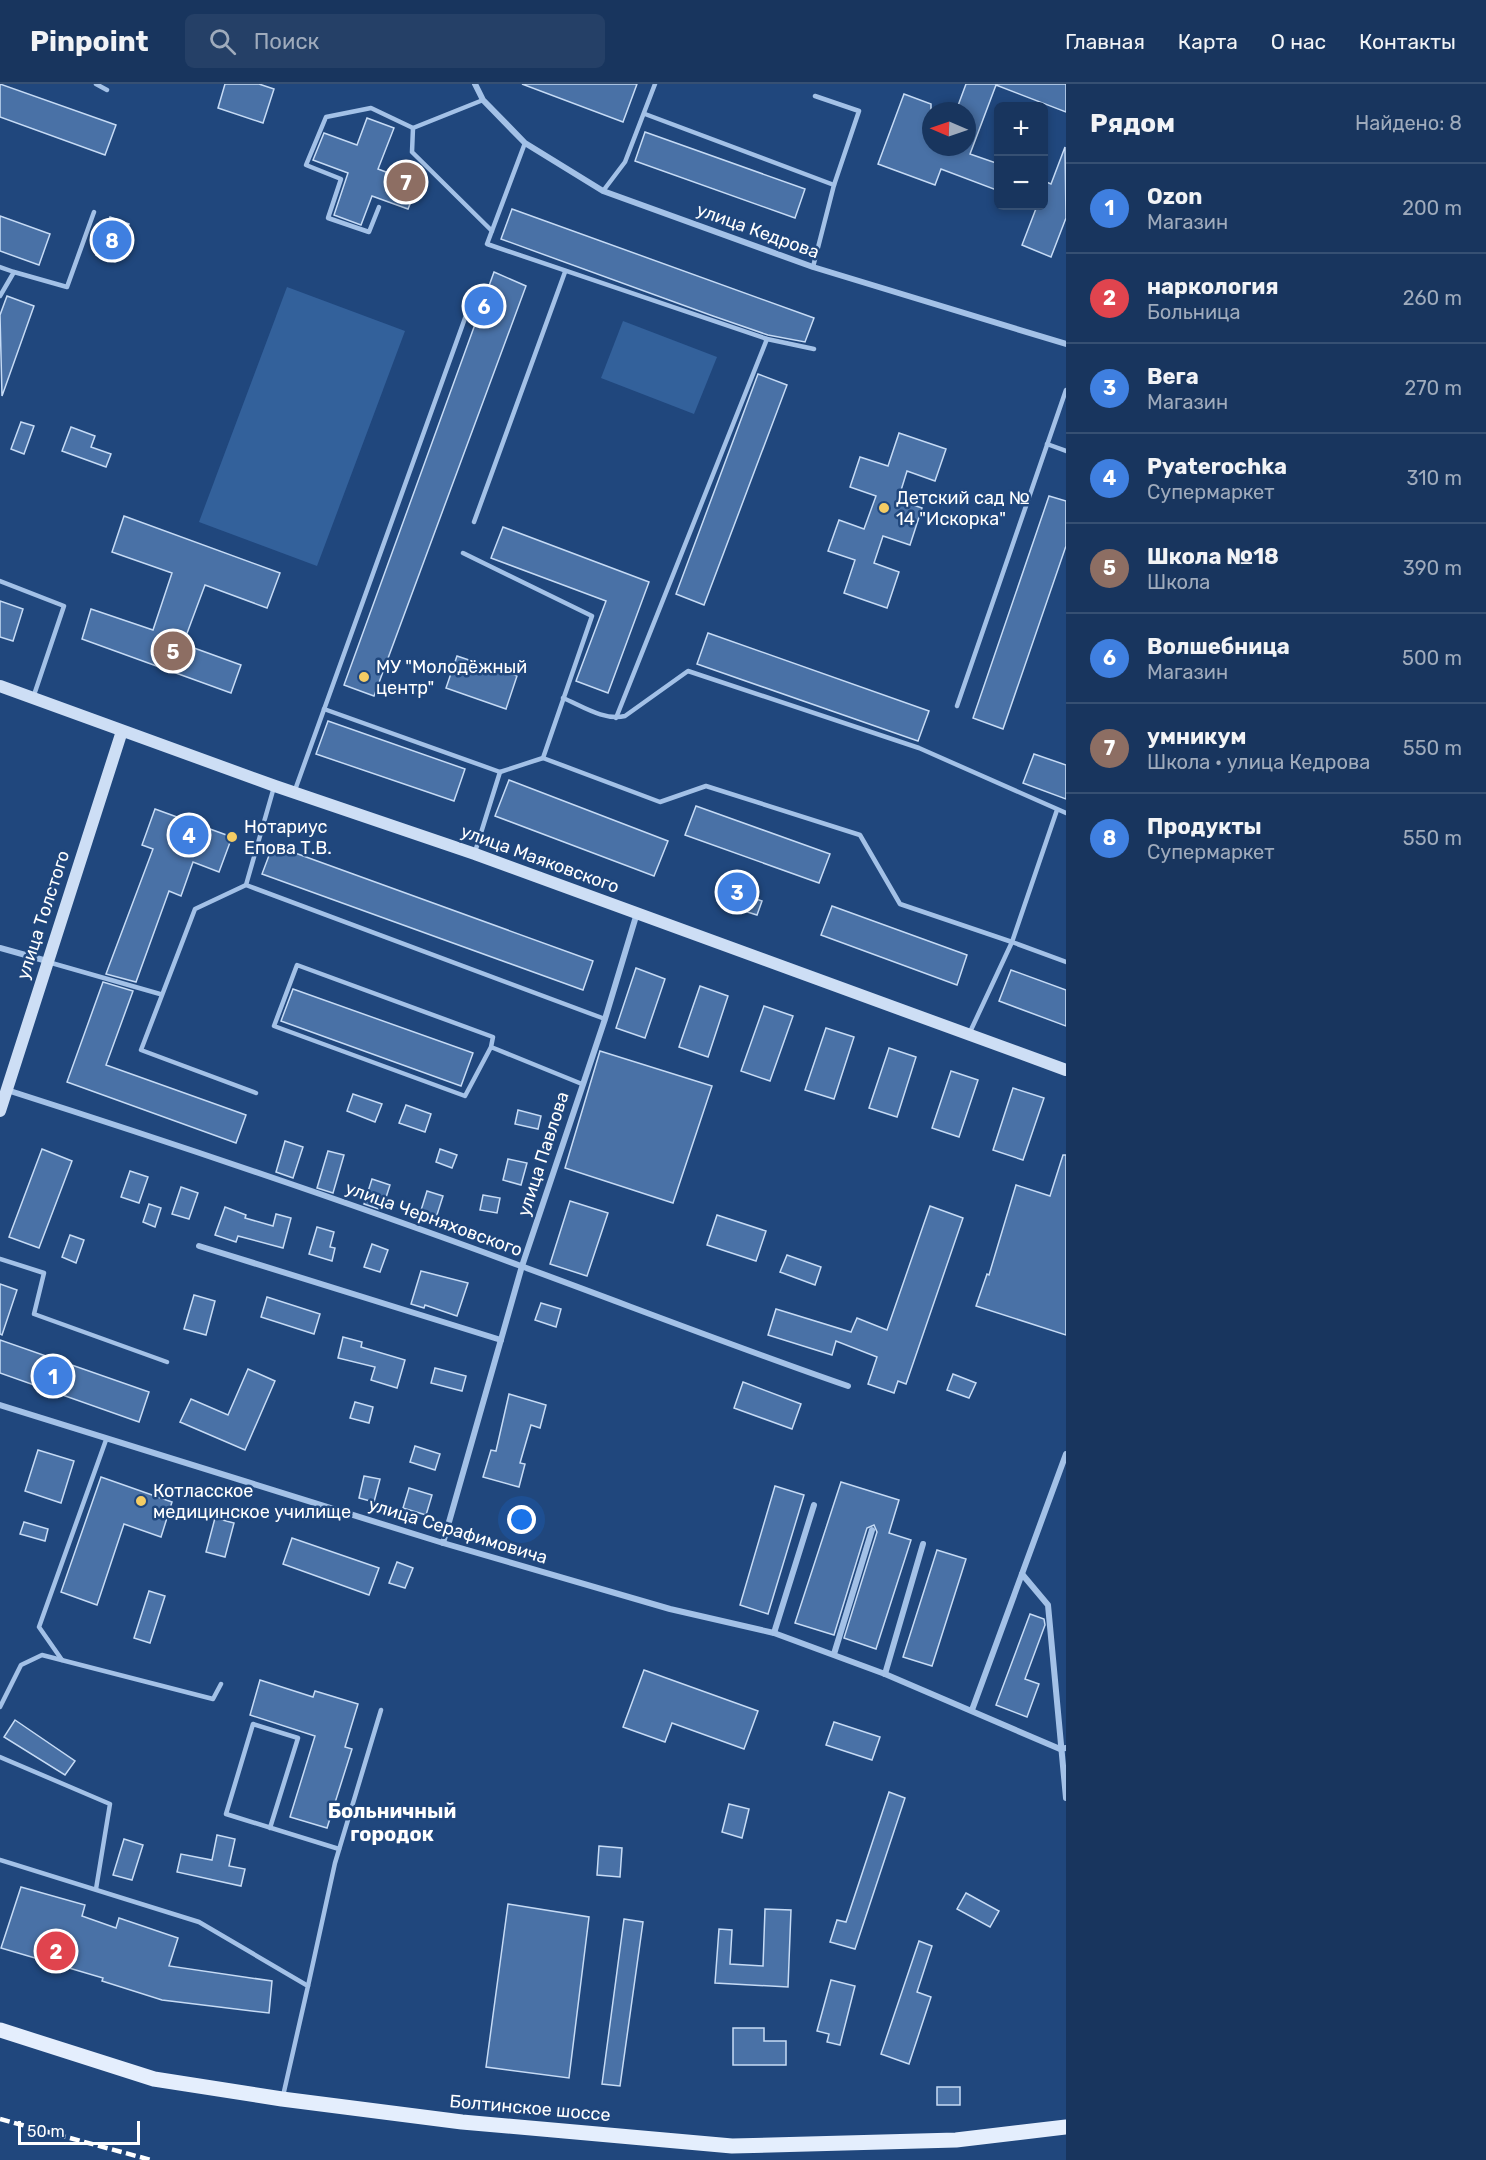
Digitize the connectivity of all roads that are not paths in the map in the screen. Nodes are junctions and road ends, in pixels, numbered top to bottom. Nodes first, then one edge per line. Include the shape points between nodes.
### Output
1 (96, 84) edge
2 (475, 84) edge
3 (655, 84) edge
4 (107, 90) dead end
5 (815, 96) dead end
6 (483, 100) junction
7 (645, 114) junction
8 (413, 128) junction
9 (525, 143) junction
10 (834, 185) junction
11 (603, 191) junction
12 (379, 207) dead end
13 (94, 212) dead end
14 (492, 231) junction
15 (0, 267) edge
16 (813, 267) junction
17 (14, 272) junction
18 (565, 272) junction
19 (0, 296) edge
20 (473, 296) dead end
21 (767, 339) junction
22 (1066, 344) edge
23 (814, 349) dead end
24 (1066, 390) edge
25 (1047, 444) junction
26 (1066, 451) edge
27 (474, 522) dead end
28 (463, 553) dead end
29 (0, 581) edge
30 (0, 686) edge
31 (33, 698) junction
32 (563, 698) junction
33 (957, 706) dead end
34 (324, 709) junction
35 (615, 718) junction
36 (122, 731) junction
37 (543, 758) junction
38 (500, 772) junction
39 (275, 786) junction
40 (294, 792) junction
41 (1057, 810) junction
42 (1066, 813) edge
43 (475, 854) junction
44 (246, 885) junction
45 (637, 913) junction
46 (1012, 942) junction
47 (0, 948) edge
48 (47, 962) junction
49 (1066, 962) edge
50 (160, 994) junction
51 (605, 1018) junction
52 (969, 1035) junction
53 (490, 1047) junction
54 (1066, 1070) edge
55 (582, 1084) junction
56 (3, 1089) edge
57 (256, 1093) dead end
58 (0, 1111) edge
59 (200, 1246) dead end
60 (0, 1259) edge
61 (522, 1266) junction
62 (501, 1340) junction
63 (167, 1362) dead end
64 (848, 1386) dead end
65 (0, 1405) edge
66 (106, 1440) junction
67 (1066, 1454) edge
68 (814, 1505) dead end
69 (872, 1530) dead end
70 (443, 1543) junction
71 (923, 1544) dead end
72 (1022, 1574) junction
73 (774, 1633) junction
74 (834, 1654) junction
75 (62, 1660) junction
76 (885, 1674) junction
77 (221, 1684) dead end
78 (0, 1707) edge
79 (381, 1710) dead end
80 (972, 1710) junction
81 (1063, 1749) edge
82 (0, 1757) edge
83 (1066, 1798) edge
84 (270, 1828) junction
85 (339, 1849) junction
86 (0, 1860) edge
87 (96, 1889) junction
88 (308, 1986) junction
89 (0, 2030) edge
90 (282, 2099) junction
91 (1066, 2127) edge

1 - 4 lane
2 - 6 street, улица Кедрова
3 - 7 lane
5 - 10 lane via 859,111
6 - 8 lane
6 - 9 street, улица Кедрова
7 - 10 lane
7 - 11 lane via 626,162
8 - 12 lane via 371,108 326,117 306,165 341,179 328,218 369,232
8 - 14 lane via 412,152
9 - 11 street, улица Кедрова
9 - 14 lane
10 - 16 lane
11 - 16 street, улица Кедрова
13 - 17 lane via 67,287
14 - 18 lane via 487,244
15 - 17 lane
16 - 22 street, улица Кедрова
17 - 19 lane
18 - 21 lane
18 - 27 lane
20 - 34 lane
21 - 23 lane
21 - 35 lane
24 - 25 lane
25 - 26 lane
25 - 33 lane
28 - 32 lane via 592,616
29 - 31 lane via 63,606
30 - 31 street, улица Маяковского
31 - 36 street, улица Маяковского
32 - 35 lane
32 - 37 lane
34 - 38 lane
34 - 40 lane
35 - 41 lane via 625,716 688,671 919,748
36 - 39 street, улица Маяковского
36 - 48 street, улица Толстого
37 - 38 lane
37 - 46 lane via 660,802 706,786 860,835 900,904
38 - 43 lane
39 - 40 street, улица Маяковского
39 - 44 lane
40 - 43 street, улица Маяковского
41 - 42 lane
41 - 46 lane
43 - 45 street, улица Маяковского
44 - 50 lane via 195,909
44 - 51 lane
45 - 51 street, улица Павлова
45 - 52 street, улица Маяковского
46 - 49 lane
46 - 52 lane
47 - 48 street
48 - 50 lane
48 - 56 street, улица Толстого
50 - 57 lane via 141,1050
51 - 55 street, улица Павлова
52 - 54 street, улица Маяковского
53 - 53 lane via 465,1096 274,1026 297,965 493,1037
53 - 55 lane
55 - 61 street, улица Павлова
56 - 58 street, улица Толстого
56 - 61 street, улица Черняховского via 217,1157
59 - 62 street
60 - 63 lane via 44,1274 34,1314
61 - 62 street, улица Павлова
61 - 64 street, улица Черняховского via 697,1334
62 - 70 street, улица Павлова
65 - 66 street, улица Серафимовича
66 - 70 street, улица Серафимовича
66 - 75 lane via 39,1627
67 - 72 street
68 - 73 street
69 - 74 street
70 - 73 street, улица Серафимовича via 670,1609
71 - 76 street
72 - 80 street
72 - 81 street via 1048,1605
73 - 74 street, улица Серафимовича
74 - 76 street, улица Серафимовича
75 - 77 lane via 213,1699
75 - 78 lane via 42,1655 21,1665
76 - 80 street, улица Серафимовича
79 - 85 lane
80 - 81 street, улица Серафимовича
81 - 83 street
82 - 87 lane via 110,1804
84 - 84 lane via 226,1814 253,1724 298,1738
84 - 85 lane
85 - 88 lane
86 - 87 lane
87 - 88 lane via 199,1922
88 - 90 lane
89 - 90 main road, Болтинское шоссе via 154,2079
90 - 91 main road, Болтинское шоссе via 462,2122 732,2146 956,2140

